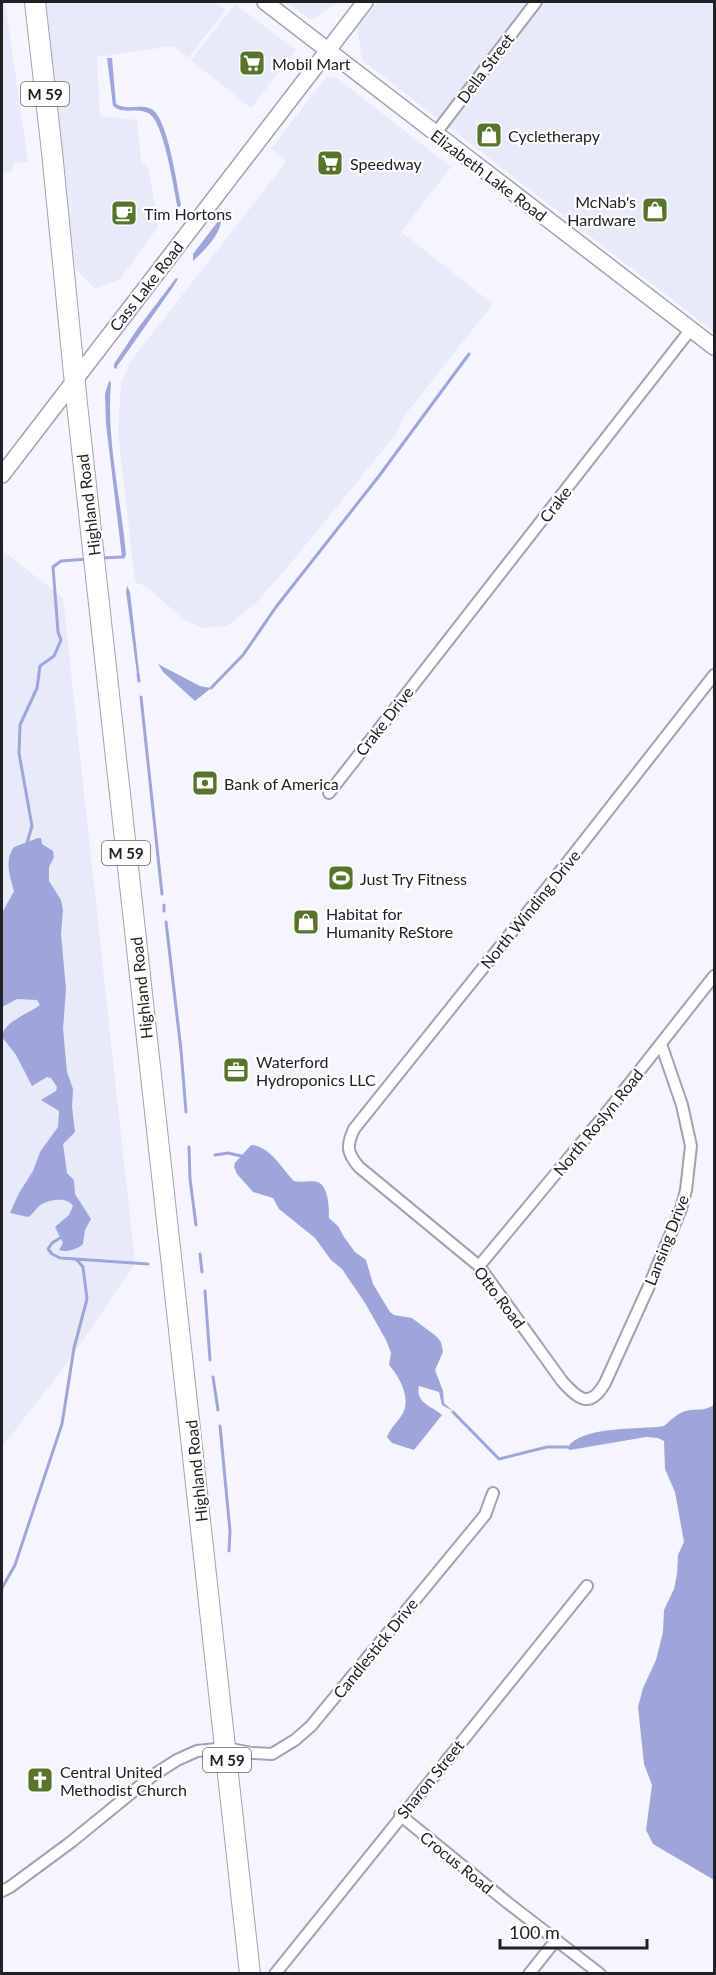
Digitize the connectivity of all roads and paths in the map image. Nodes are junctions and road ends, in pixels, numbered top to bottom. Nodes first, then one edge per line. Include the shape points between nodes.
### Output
1 (35, 2) edge
2 (265, 2) edge
3 (365, 2) edge
4 (536, 2) edge
5 (327, 50) junction
6 (435, 134) junction
7 (691, 329) junction
8 (714, 347) edge
9 (74, 380) junction
10 (2, 475) edge
11 (714, 675) edge
12 (418, 678) joint
13 (329, 793) dead end
14 (714, 976) edge
15 (661, 1044) junction
16 (348, 1142) joint
17 (479, 1266) junction
18 (598, 1394) joint
19 (493, 1493) dead end
20 (587, 1586) dead end
21 (226, 1748) junction
22 (400, 1815) junction
23 (2, 1892) edge
24 (556, 1940) junction
25 (250, 1974) edge
26 (275, 1974) edge
27 (529, 1974) edge
28 (600, 1974) edge

1 - 9 highway, Highland Road / M 59
2 - 5 street, Elizabeth Lake Road
3 - 5 street, Cass Lake Road
4 - 6 street, Della Street
5 - 6 street, Elizabeth Lake Road
5 - 9 street, Cass Lake Road
6 - 7 street, Elizabeth Lake Road
7 - 8 street, Elizabeth Lake Road
7 - 12 street, Crake
9 - 10 street, Cass Lake Road
9 - 21 highway, Highland Road / M 59
11 - 16 street, North Winding Drive via 354,1129
12 - 13 street, Crake Drive
14 - 15 street, North Roslyn Road
15 - 17 street, North Roslyn Road
15 - 18 street, Lansing Drive via 691,1146 686,1190 621,1349
16 - 17 street, Otto Road via 351,1157 359,1167
17 - 18 street, Otto Road via 573,1394 588,1400
19 - 21 street, Candlestick Drive via 484,1515 311,1726 272,1754
20 - 22 street, Sharon Street
21 - 23 street, Candlestick Drive via 197,1751 152,1776
21 - 25 highway, Highland Road / M 59
22 - 24 street, Crocus Road
22 - 26 street, Sharon Street
24 - 27 street
24 - 28 street, Crocus Road

